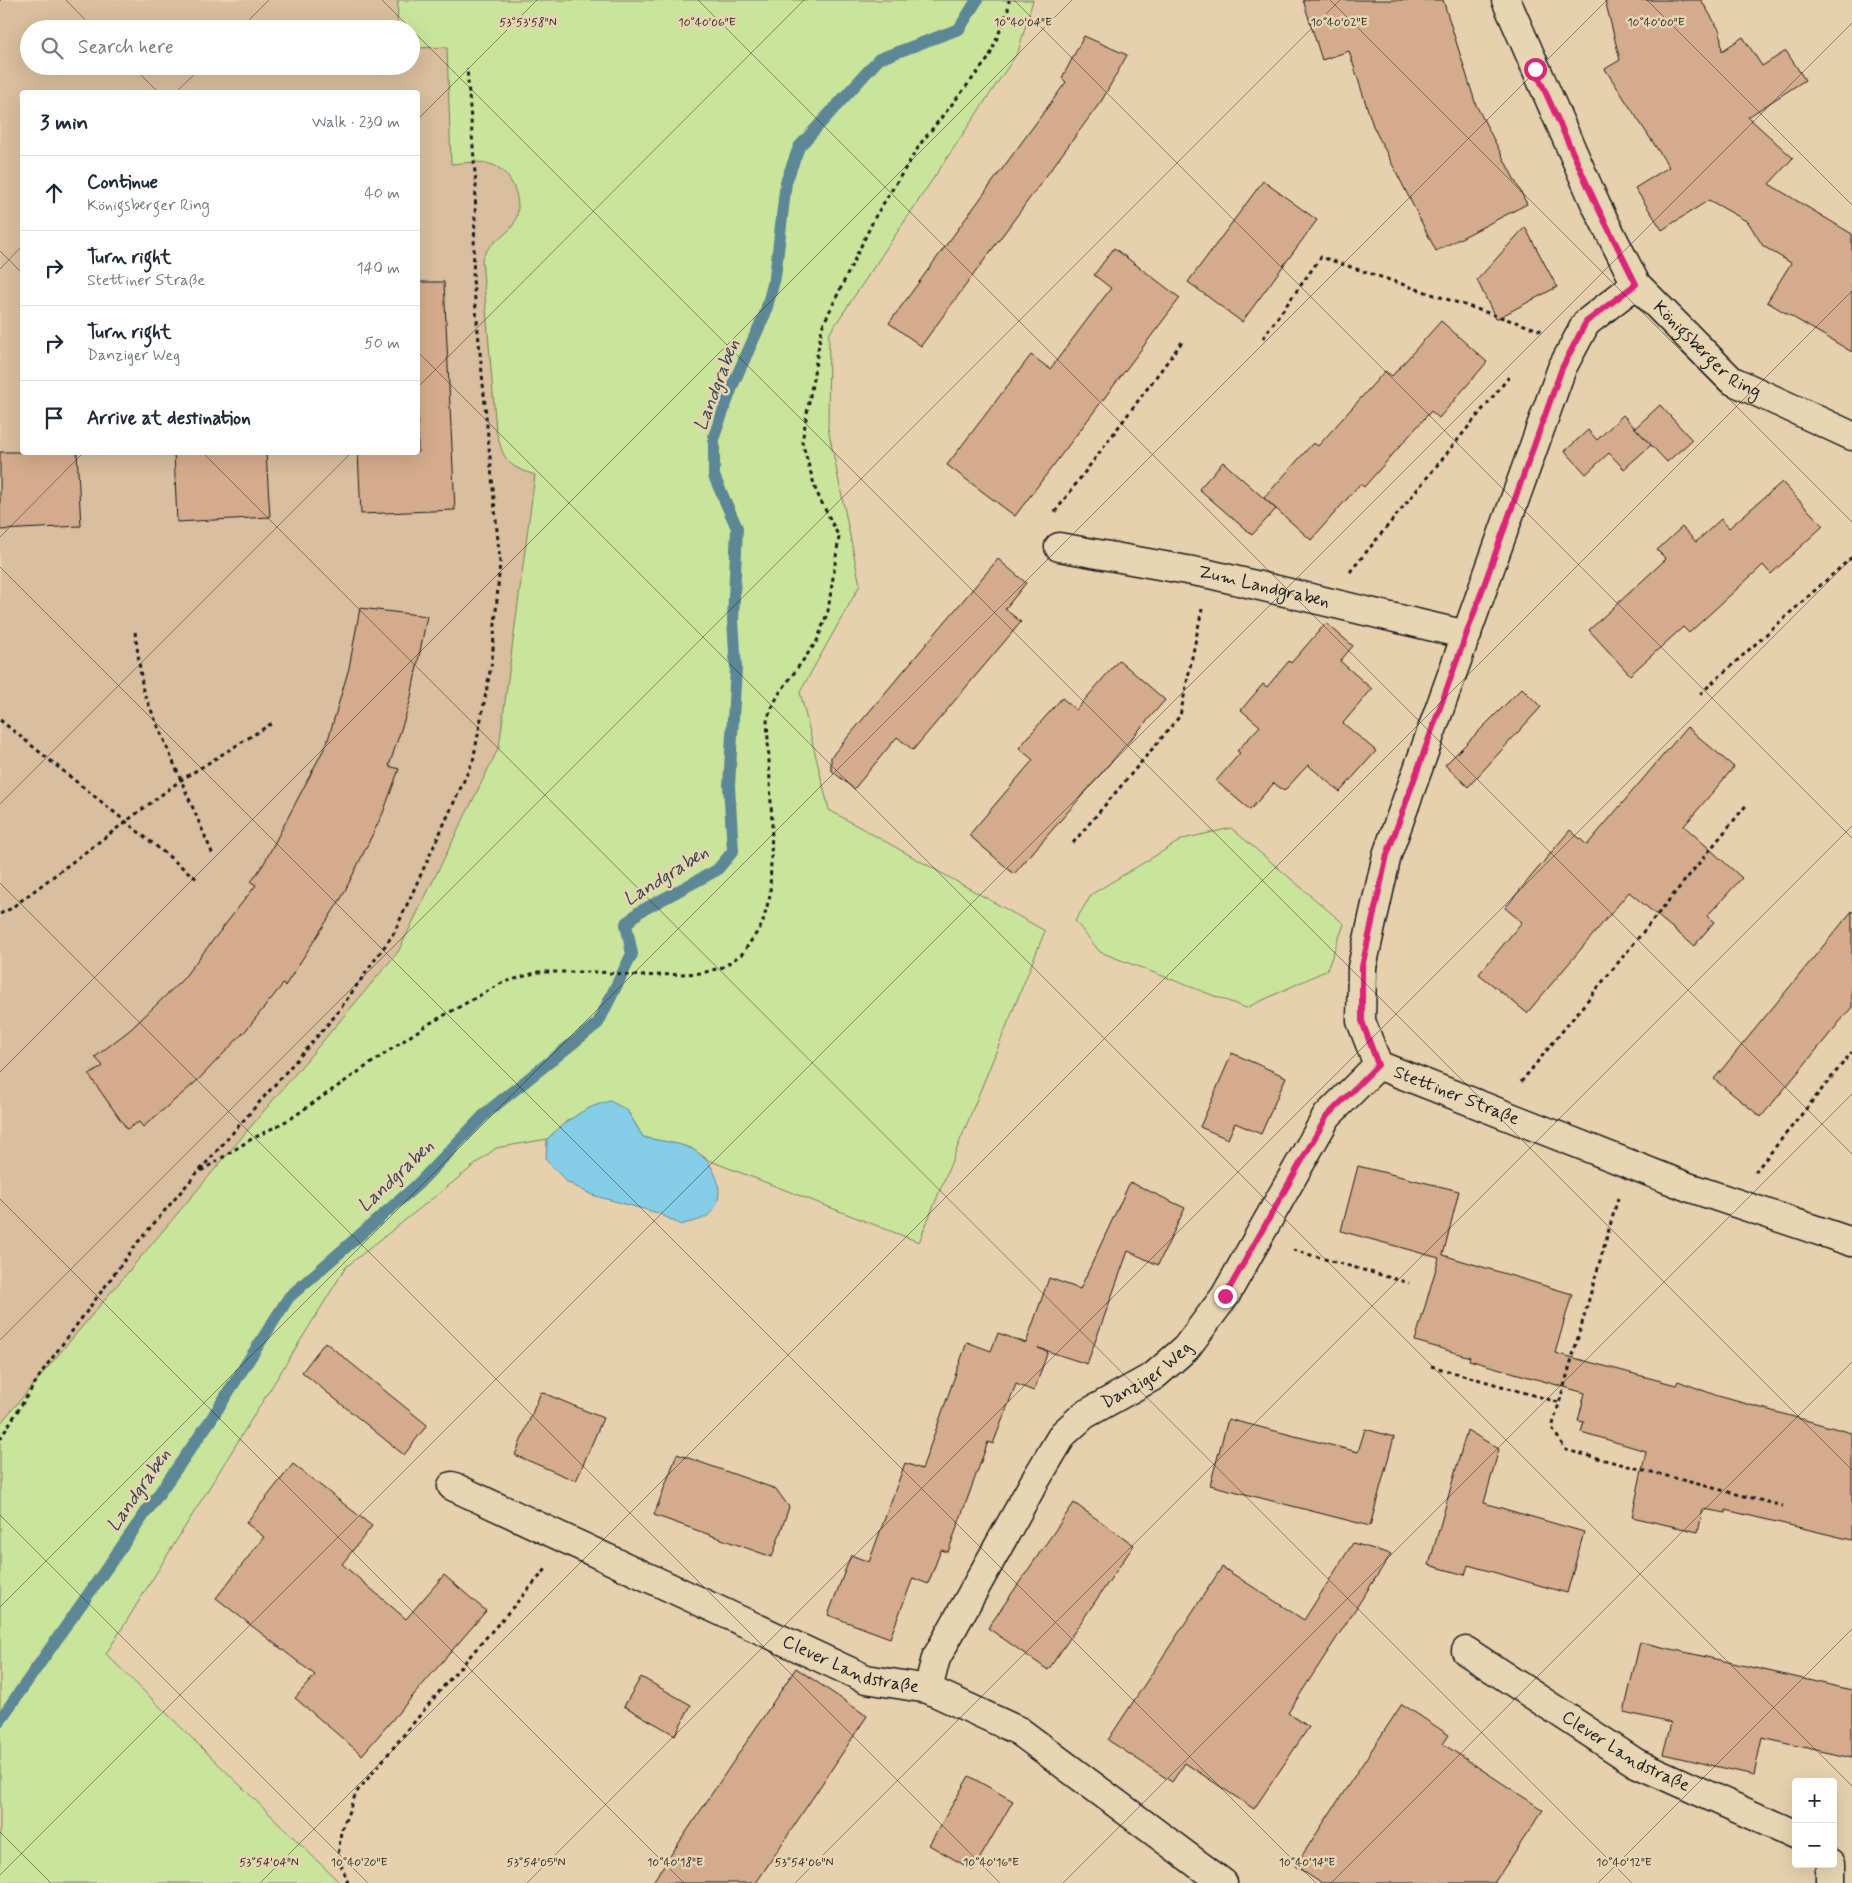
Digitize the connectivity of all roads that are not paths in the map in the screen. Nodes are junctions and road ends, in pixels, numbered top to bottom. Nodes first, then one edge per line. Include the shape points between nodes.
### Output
1 (1506, 0) edge
2 (1636, 284) junction
3 (1852, 436) edge
4 (1059, 547) dead end
5 (1467, 635) junction
6 (1378, 1065) junction
7 (1852, 1242) edge
8 (452, 1486) dead end
9 (1466, 1651) dead end
10 (928, 1689) junction
11 (1792, 1833) edge
12 (1831, 1868) edge
13 (1223, 1883) edge
14 (1832, 1883) edge

1 - 2 street, Königsberger Ring via 1596,204
2 - 3 street, Königsberger Ring via 1731,380
2 - 5 street, Stettiner Straße via 1586,322 1562,368
4 - 5 street, Zum Landgraben via 1209,574
5 - 6 street, Stettiner Straße via 1387,855 1362,967 1362,1021
6 - 7 street, Stettiner Straße via 1628,1164
6 - 10 street, Danziger Weg via 1327,1116 1225,1296 1186,1348 1154,1376 1084,1415 1063,1434 936,1658
8 - 10 street, Clever Landstraße via 866,1679
9 - 11 street, Clever Landstraße via 1636,1763
10 - 13 street, Clever Landstraße via 1019,1732
12 - 14 street

